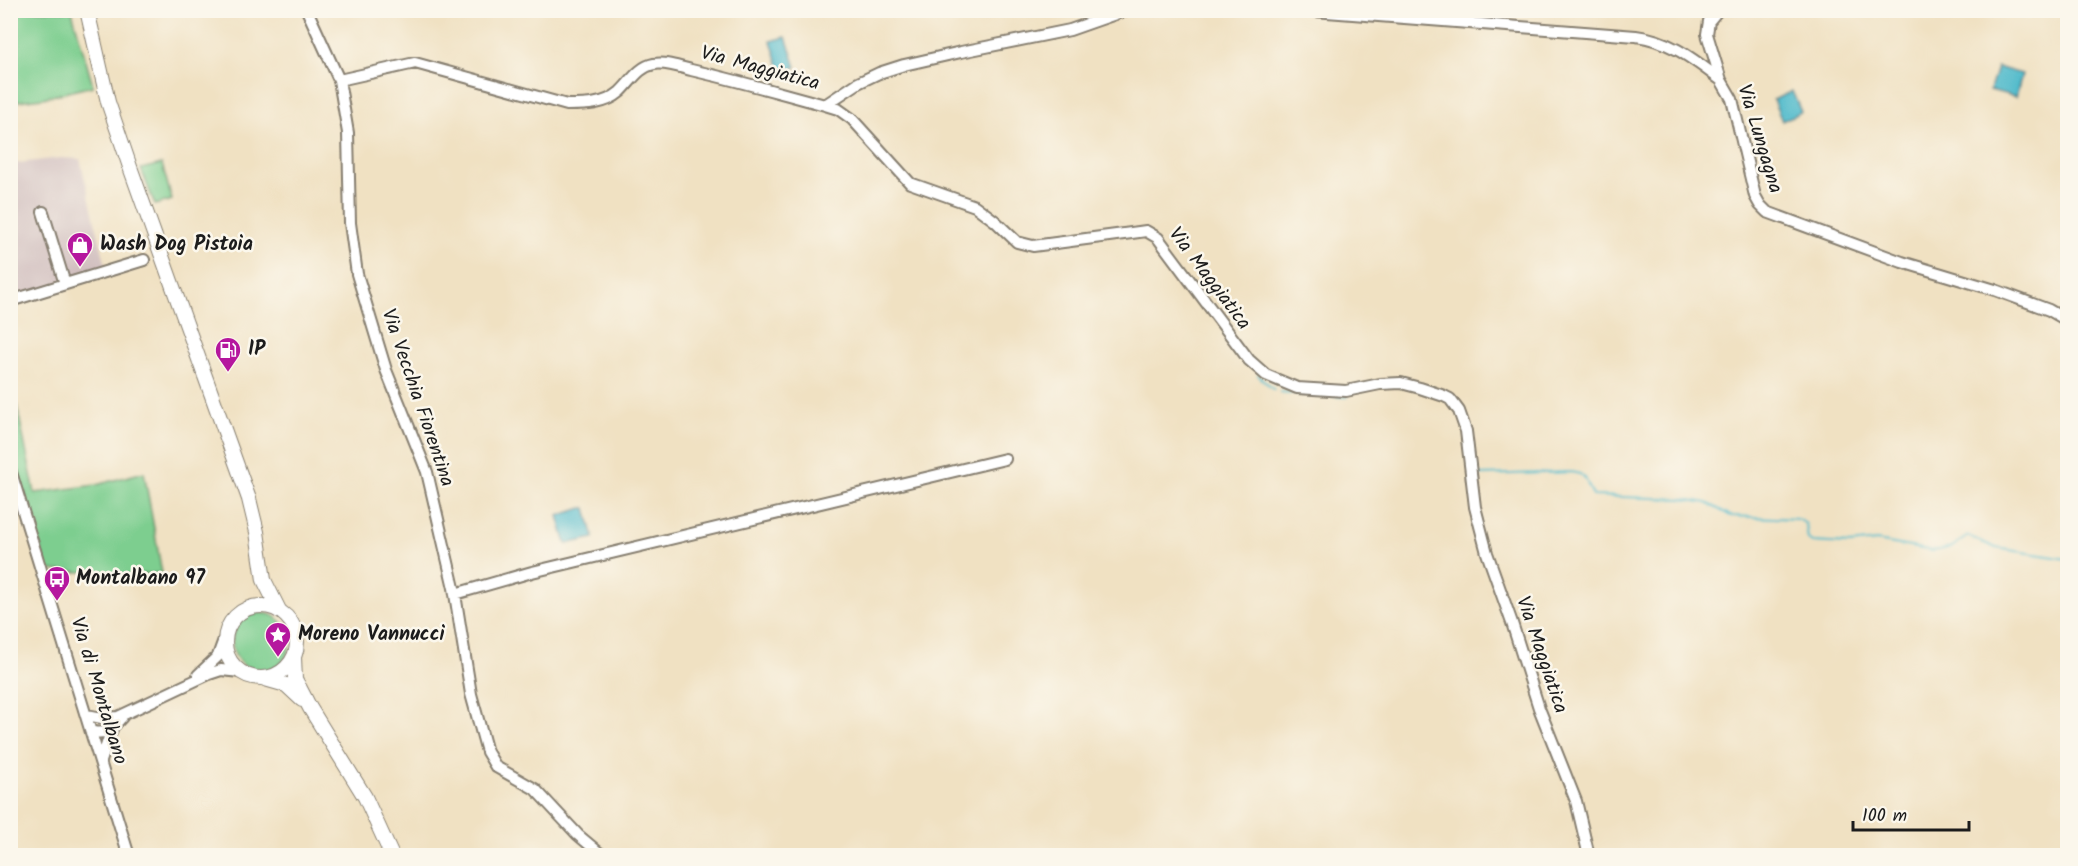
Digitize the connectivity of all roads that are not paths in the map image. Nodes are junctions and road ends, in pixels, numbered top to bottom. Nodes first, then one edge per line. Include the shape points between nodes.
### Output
1 (87, 10) edge
2 (307, 10) edge
3 (1127, 10) edge
4 (1301, 10) edge
5 (1718, 10) edge
6 (339, 80) junction
7 (1721, 80) junction
8 (825, 105) junction
9 (43, 212) dead end
10 (144, 260) dead end
11 (65, 284) junction
12 (10, 301) edge
13 (2067, 321) edge
14 (1005, 459) dead end
15 (10, 469) edge
16 (262, 570) junction
17 (455, 594) junction
18 (248, 608) junction
19 (279, 610) junction
20 (226, 634) junction
21 (294, 657) junction
22 (241, 672) junction
23 (261, 678) junction
24 (186, 684) junction
25 (310, 708) junction
26 (87, 715) junction
27 (110, 724) junction
28 (93, 732) junction
29 (340, 758) junction
30 (101, 761) junction
31 (129, 855) edge
32 (383, 855) edge
33 (392, 855) edge
34 (603, 855) edge
35 (1589, 855) edge

1 - 16 main road via 108,102 129,167 252,508
2 - 6 street, Via Vecchia Fiorentina
3 - 8 street via 1070,30 904,65 858,83
4 - 7 street, Via Lungagna via 1652,38 1688,55
5 - 7 street via 1709,21 1707,34
6 - 8 street, Via Maggiatica via 415,63 567,105 585,105 619,93 641,70 660,63
6 - 17 street, Via Vecchia Fiorentina via 347,122 350,223 357,274 386,370 427,472
7 - 13 street, Via Lungagna via 1732,99 1755,196 1767,212 1902,262 2006,294
8 - 35 street, Via Maggiatica via 852,119 910,183 975,206 1020,244 1034,246 1151,232 1249,360 1284,384 1346,391 1401,383 1450,399 1466,431 1473,499 1487,553 1539,708 1576,801
9 - 11 street
10 - 11 street
11 - 12 street
14 - 17 street via 532,572
15 - 26 street, Via di Montalbano
16 - 18 main road
16 - 19 main road
17 - 34 street, Via Vecchia Fiorentina via 471,694 491,761 535,789 578,835
18 - 19 main road via 266,606
18 - 20 main road via 232,621
19 - 21 main road via 290,619 296,632
20 - 22 main road via 228,655
20 - 24 street via 216,658
21 - 23 main road via 278,674
21 - 25 main road via 294,676
22 - 23 main road
22 - 24 street via 216,671
23 - 25 main road via 286,685
24 - 27 street
25 - 29 main road
26 - 27 street
26 - 28 street, Via di Montalbano
27 - 28 street via 105,733
27 - 30 street
28 - 30 street, Via di Montalbano
29 - 32 main road
29 - 33 main road via 368,803
30 - 31 street, Via di Montalbano

